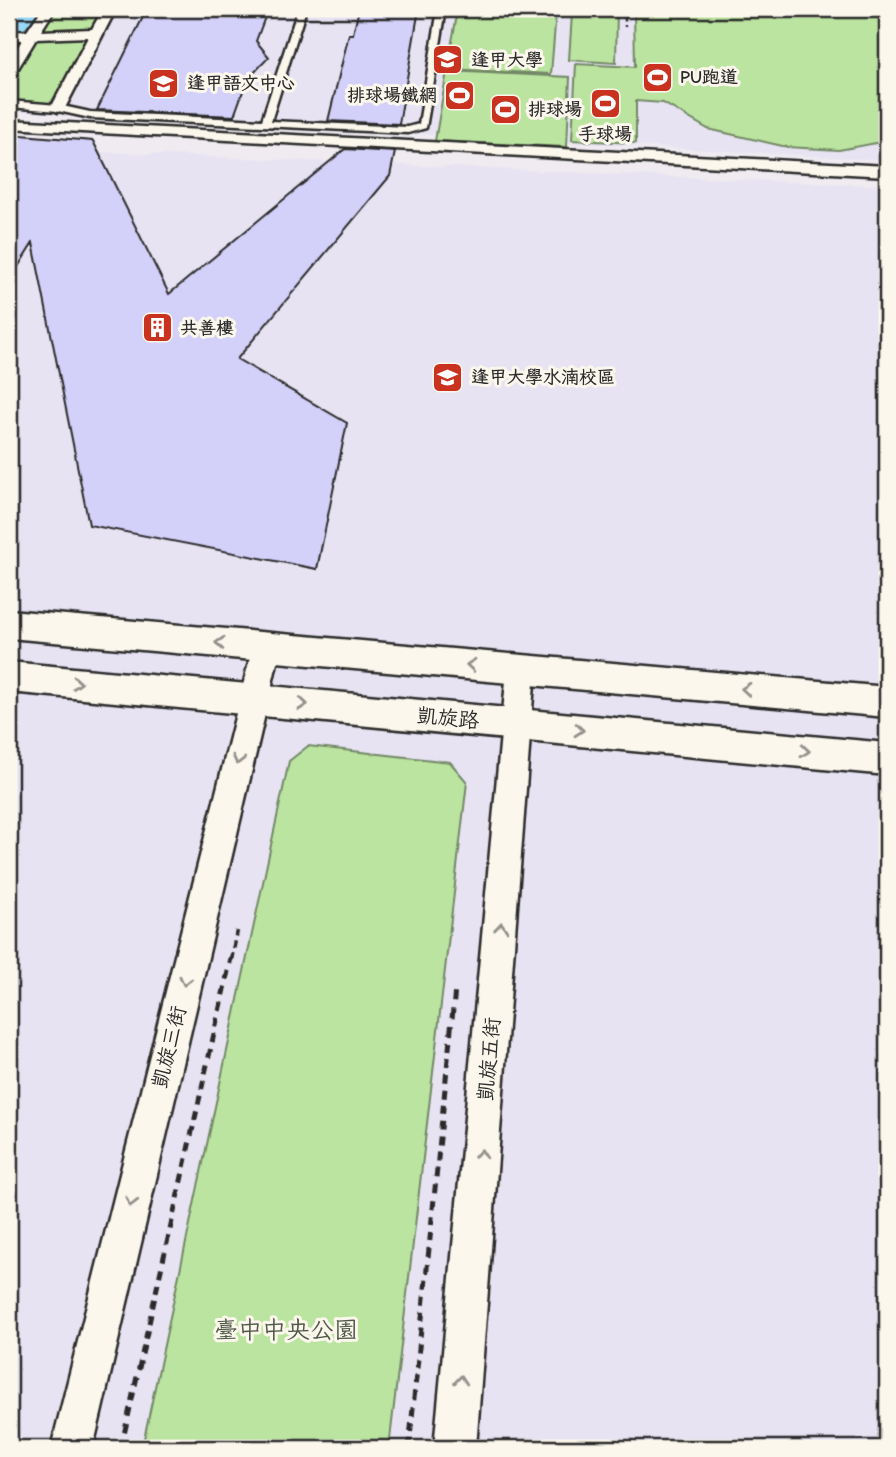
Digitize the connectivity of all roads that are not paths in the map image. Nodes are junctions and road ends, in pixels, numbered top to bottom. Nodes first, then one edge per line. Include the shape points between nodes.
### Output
1 (48, 9) edge
2 (109, 9) edge
3 (302, 9) edge
4 (442, 9) edge
5 (96, 33) junction
6 (19, 36) edge
7 (9, 72) edge
8 (9, 104) edge
9 (58, 108) junction
10 (9, 124) edge
11 (265, 124) junction
12 (887, 171) edge
13 (9, 624) edge
14 (267, 646) junction
15 (522, 670) junction
16 (9, 677) edge
17 (253, 700) junction
18 (887, 702) edge
19 (519, 724) junction
20 (887, 759) edge
21 (72, 1448) edge
22 (455, 1448) edge

1 - 6 street
2 - 5 street
3 - 11 lane
4 - 11 lane via 423,126 408,130
5 - 6 street
5 - 9 street
6 - 7 street
8 - 9 lane
9 - 11 lane via 90,115
10 - 12 street
14 -> 13 street
15 -> 14 street
14 - 17 street, 凱旋三街
18 -> 15 street
15 - 19 street, 凱旋五街
16 -> 17 street, 凱旋路
17 -> 19 street, 凱旋路
17 -> 21 street, 凱旋三街
19 -> 20 street, 凱旋路
22 -> 19 street, 凱旋五街

